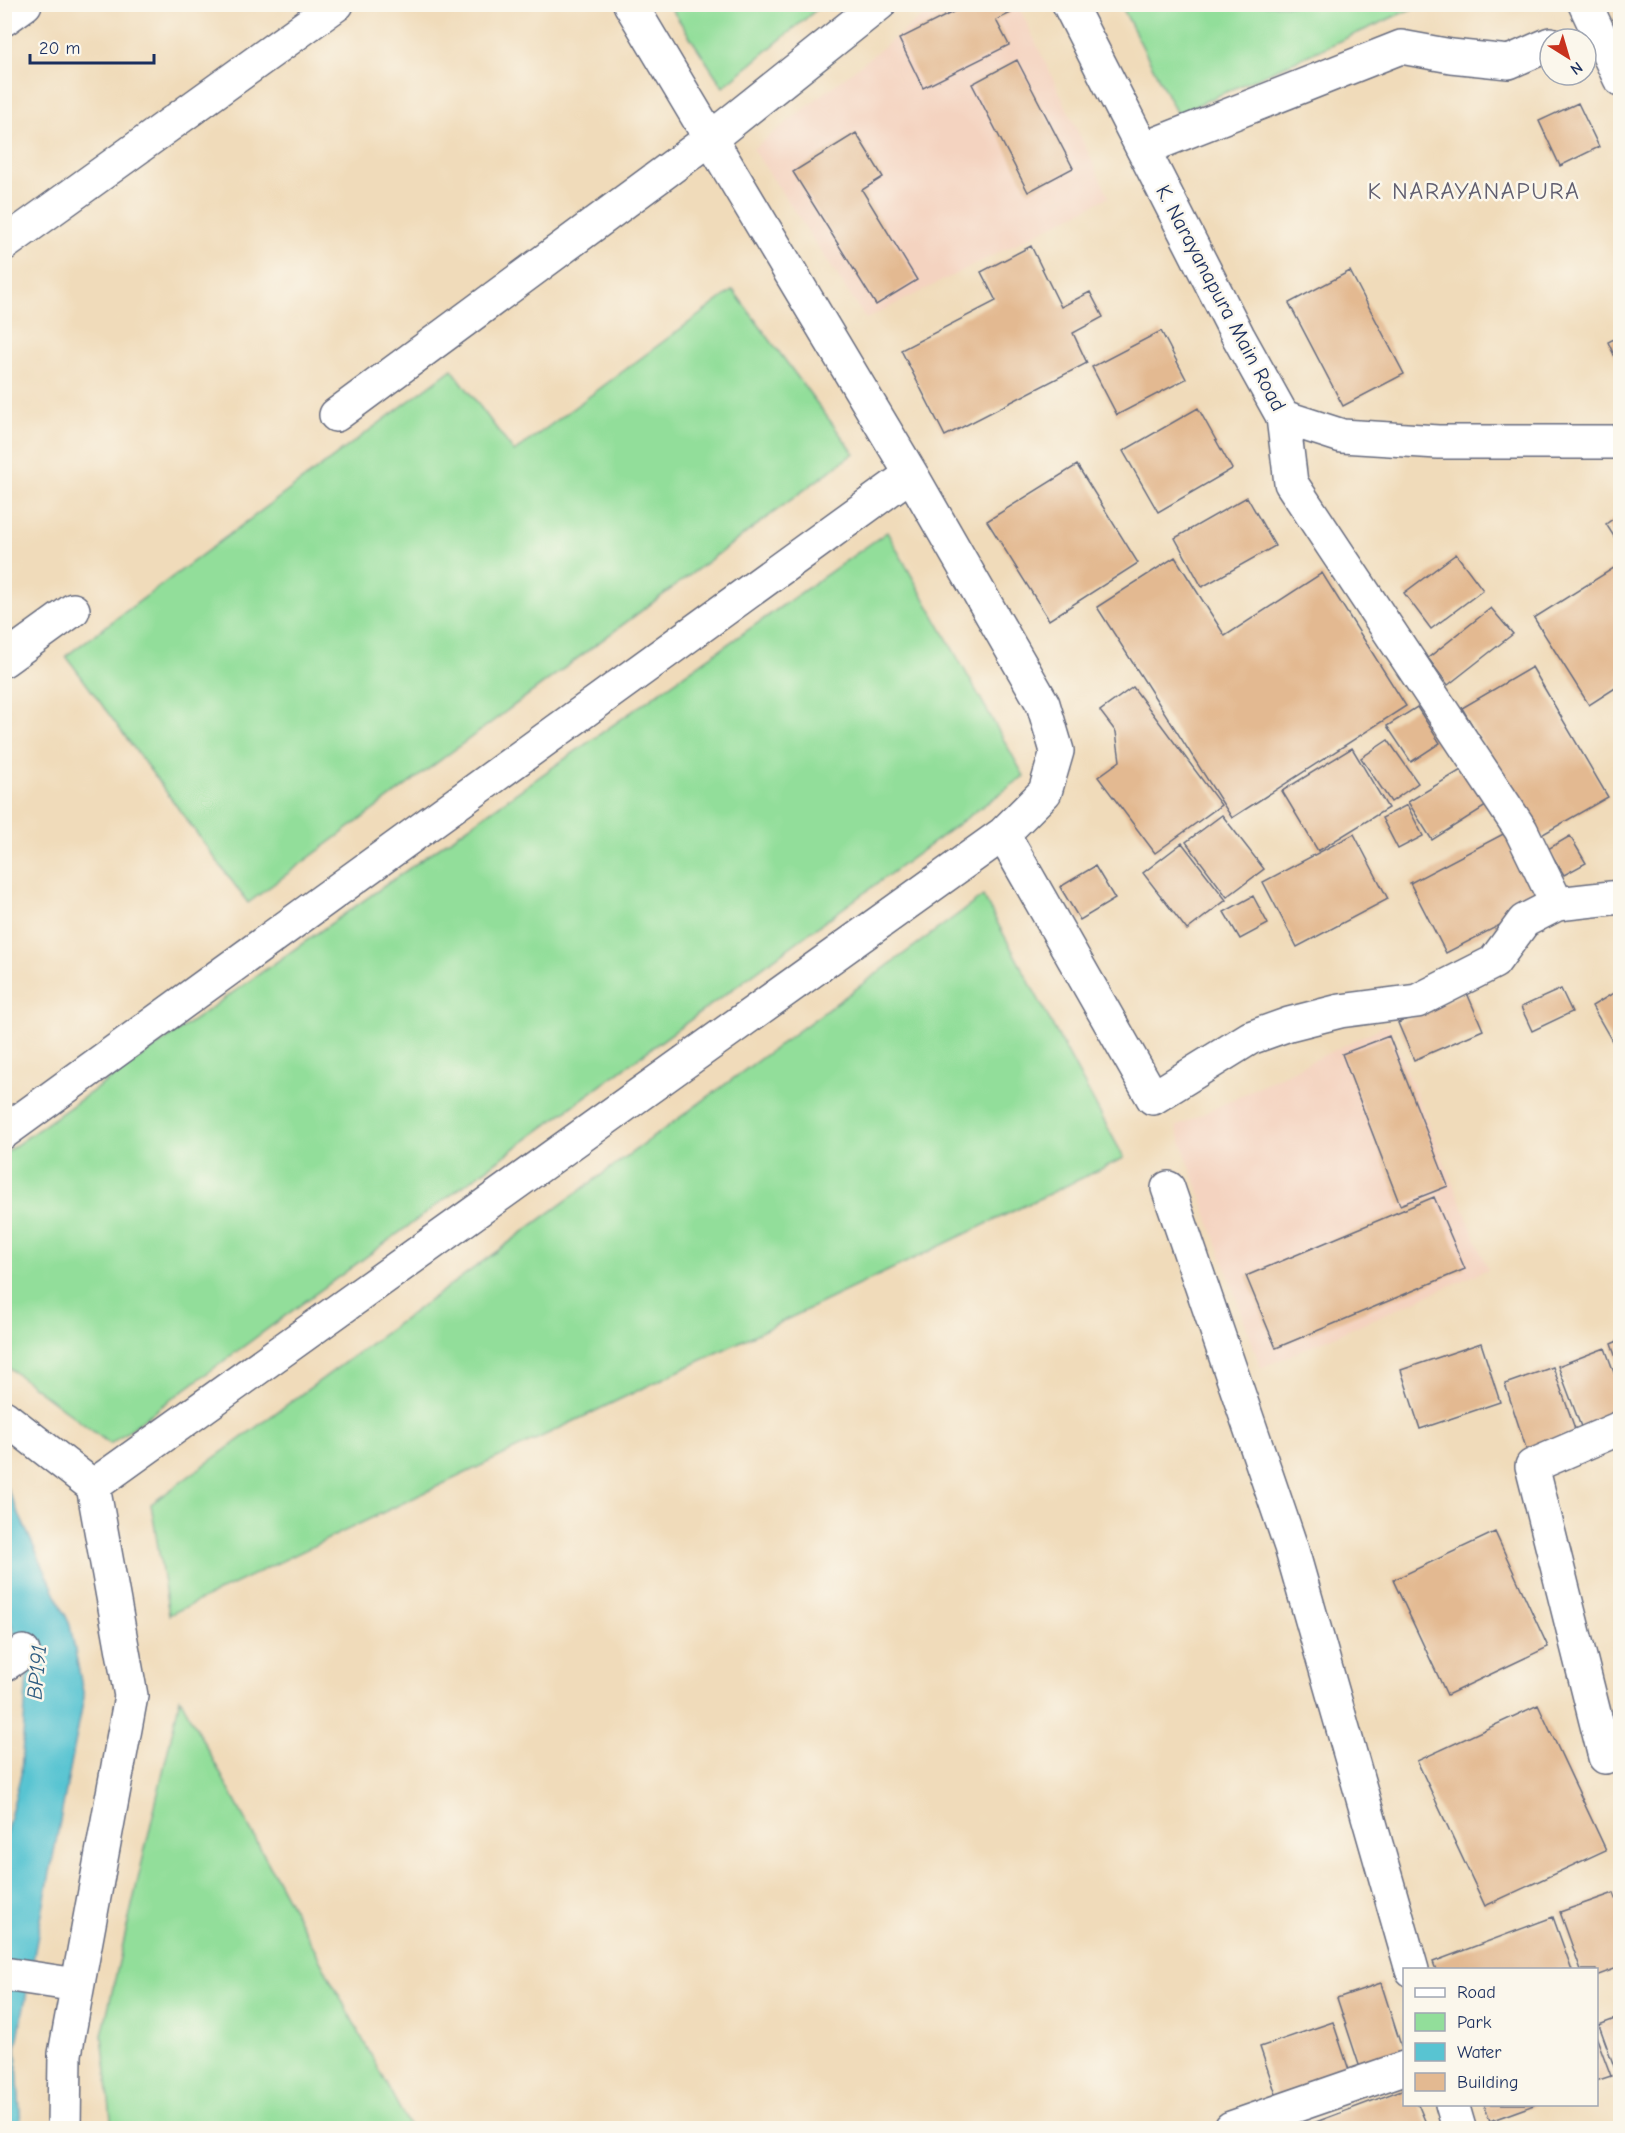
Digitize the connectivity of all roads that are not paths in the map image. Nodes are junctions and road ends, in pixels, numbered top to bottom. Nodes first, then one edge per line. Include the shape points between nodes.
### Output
1 (25, 4) edge
2 (337, 4) edge
3 (630, 4) edge
4 (879, 4) edge
5 (1069, 4) edge
6 (1590, 14) edge
7 (4, 19) edge
8 (1575, 27) edge
9 (1538, 49) edge
10 (1620, 79) edge
11 (711, 138) junction
12 (1143, 149) junction
13 (4, 244) edge
14 (336, 415) dead end
15 (1283, 417) junction
16 (1620, 442) edge
17 (910, 474) junction
18 (73, 610) dead end
19 (4, 660) edge
20 (1003, 834) junction
21 (1620, 897) edge
22 (1557, 904) junction
23 (4, 1132) edge
24 (1168, 1188) dead end
25 (4, 1417) edge
26 (1620, 1428) edge
27 (93, 1486) junction
28 (1605, 1757) dead end
29 (1411, 1968) edge
30 (4, 1974) edge
31 (68, 1984) junction
32 (1403, 2068) edge
33 (1453, 2106) edge
34 (64, 2128) edge
35 (1231, 2128) edge
36 (1459, 2128) edge

1 - 7 street
2 - 13 street
3 - 11 street
4 - 11 street
5 - 12 street, K. Narayanapura Main Road
6 - 8 street
6 - 10 street
9 - 12 street via 1509,62 1401,47
11 - 14 street
11 - 17 street
12 - 15 street, K. Narayanapura Main Road
15 - 16 street, K. Narayanapura Main Road via 1342,436 1438,442
15 - 22 street via 1291,483 1521,830
17 - 20 street via 1043,704 1057,751 1045,792
17 - 23 street
18 - 19 street
20 - 22 street via 1153,1098 1250,1038 1340,1011 1417,1001 1494,962 1524,921
20 - 27 street
21 - 22 street
24 - 29 street via 1292,1547
25 - 27 street
26 - 28 street via 1532,1466
27 - 31 street via 131,1696
30 - 31 street
31 - 34 street
32 - 35 street
33 - 36 street

